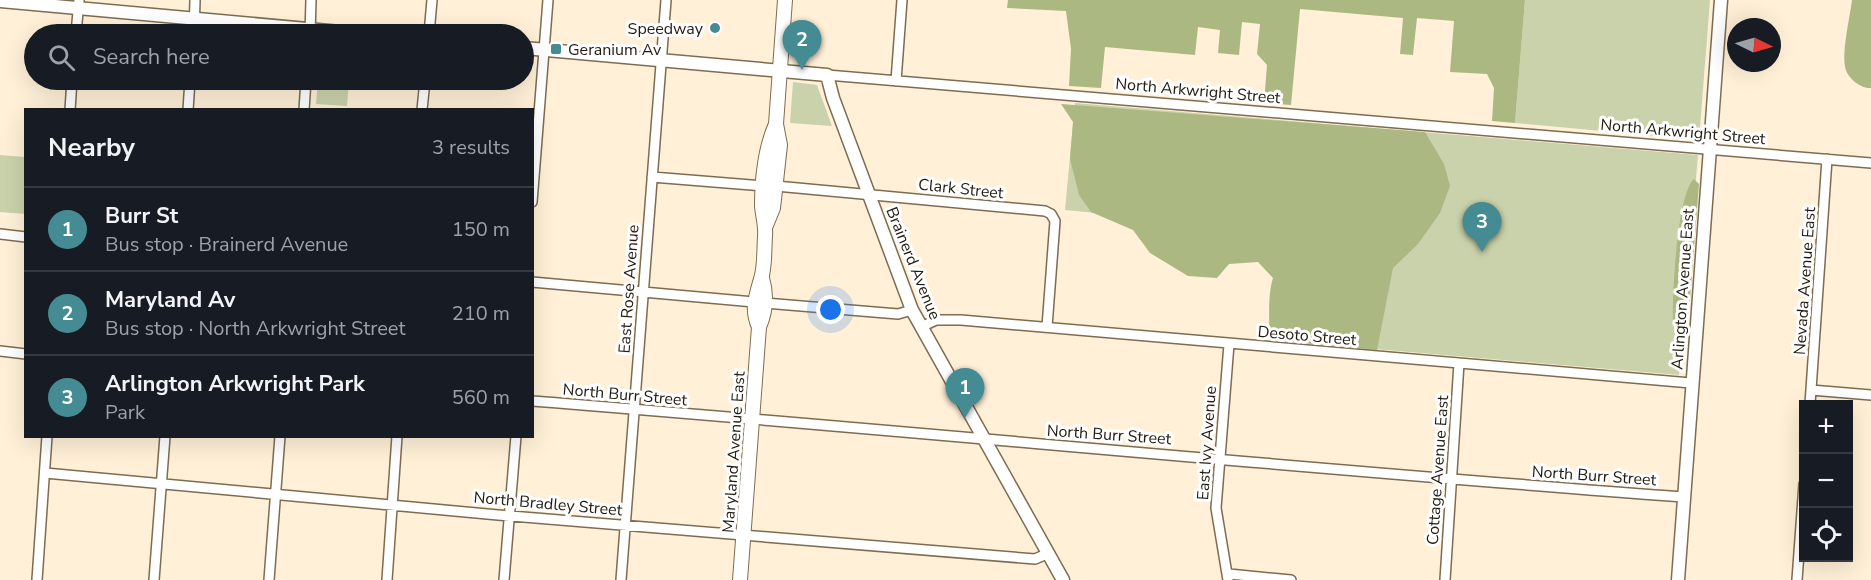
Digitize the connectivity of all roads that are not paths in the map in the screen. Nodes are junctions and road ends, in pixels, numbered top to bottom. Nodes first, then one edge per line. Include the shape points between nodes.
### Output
1 (195, 0) edge
2 (311, 0) edge
3 (432, 0) edge
4 (548, 0) edge
5 (666, 0) edge
6 (785, 0) edge
7 (902, 0) edge
8 (1721, 0) edge
9 (0, 1) edge
10 (78, 4) edge
11 (194, 19) junction
12 (77, 24) edge
13 (194, 24) edge
14 (239, 24) edge
15 (310, 24) edge
16 (430, 24) edge
17 (534, 49) edge
18 (544, 50) junction
19 (661, 59) junction
20 (780, 70) junction
21 (827, 75) junction
22 (896, 81) junction
23 (71, 90) edge
24 (189, 90) edge
25 (305, 90) edge
26 (424, 90) edge
27 (70, 108) edge
28 (188, 108) edge
29 (304, 108) edge
30 (422, 108) edge
31 (1710, 150) junction
32 (1827, 159) junction
33 (1871, 163) edge
34 (534, 177) edge
35 (652, 177) junction
36 (770, 186) junction
37 (868, 194) junction
38 (0, 234) edge
39 (24, 237) edge
40 (534, 282) edge
41 (643, 293) junction
42 (760, 303) junction
43 (912, 310) junction
44 (921, 327) junction
45 (1047, 327) junction
46 (1229, 344) junction
47 (0, 351) edge
48 (24, 354) edge
49 (1459, 363) junction
50 (1692, 383) junction
51 (1812, 390) junction
52 (1871, 395) edge
53 (1811, 400) edge
54 (534, 401) edge
55 (634, 409) junction
56 (752, 419) junction
57 (47, 438) edge
58 (165, 438) edge
59 (280, 438) edge
60 (397, 438) edge
61 (516, 438) edge
62 (983, 440) junction
63 (1220, 458) junction
64 (45, 472) junction
65 (1451, 480) junction
66 (161, 483) junction
67 (276, 494) junction
68 (1684, 497) junction
69 (392, 504) junction
70 (1801, 508) edge
71 (510, 515) junction
72 (625, 525) junction
73 (743, 534) junction
74 (1048, 554) junction
75 (1229, 577) edge
76 (37, 580) edge
77 (154, 580) edge
78 (269, 580) edge
79 (387, 580) edge
80 (504, 580) edge
81 (621, 580) edge
82 (740, 580) edge
83 (1063, 580) edge
84 (1292, 580) edge
85 (1445, 580) edge
86 (1678, 580) edge
87 (1797, 580) edge

1 - 11 street
2 - 15 street
3 - 16 street
4 - 18 street
5 - 19 street, East Rose Avenue
6 - 20 main road, Maryland Avenue East
7 - 22 street
8 - 31 street, Arlington Avenue East
9 - 10 street
10 - 11 street
10 - 12 street
11 - 13 street
11 - 14 street
17 - 18 street, North Arkwright Street
18 - 19 street, North Arkwright Street
18 - 34 street
19 - 20 street, North Arkwright Street
19 - 35 street, East Rose Avenue
20 - 21 street, North Arkwright Street
20 - 36 main road, Maryland Avenue East via 776,124 768,143
21 - 22 street, North Arkwright Street
21 - 37 street, Brainerd Avenue
22 - 31 street, North Arkwright Street
23 - 27 street
24 - 28 street
25 - 29 street
26 - 30 street
31 - 32 street, North Arkwright Street
31 - 50 street, Arlington Avenue East
32 - 33 street, North Arkwright Street
32 - 51 street, Nevada Avenue East
35 - 36 street, Clark Street
35 - 41 street, East Rose Avenue
36 - 37 street, Clark Street
36 - 42 main road, Maryland Avenue East via 762,207 766,225 762,278 756,290
37 - 43 street, Brainerd Avenue
37 - 45 street, Clark Street via 1051,214 1055,221
38 - 39 street
40 - 41 street
41 - 42 street
41 - 55 street, East Rose Avenue
42 - 43 street via 898,314
42 - 56 main road, Maryland Avenue East via 754,315 759,327
43 - 44 street, Brainerd Avenue
44 - 45 street, Desoto Street via 946,319
44 - 62 street, Brainerd Avenue
45 - 46 street, Desoto Street
46 - 49 street, Desoto Street
46 - 63 street, East Ivy Avenue
47 - 48 street
49 - 50 street, Desoto Street
49 - 65 street, Cottage Avenue East
50 - 68 street, Arlington Avenue East
51 - 52 street
51 - 53 street, Nevada Avenue East
54 - 55 street, North Burr Street
55 - 56 street, North Burr Street
55 - 72 street, East Rose Avenue
56 - 62 street, North Burr Street
56 - 73 main road, Maryland Avenue East
57 - 64 street
58 - 66 street
59 - 67 street
60 - 69 street
61 - 71 street
62 - 63 street, North Burr Street
62 - 74 street, Brainerd Avenue
63 - 65 street, North Burr Street
63 - 75 street, East Ivy Avenue via 1216,508
64 - 66 street, North Bradley Street
64 - 76 street
65 - 68 street, North Burr Street
65 - 85 street, Cottage Avenue East
66 - 67 street, North Bradley Street
66 - 77 street
67 - 69 street, North Bradley Street
67 - 78 street
68 - 86 street, Arlington Avenue East
69 - 71 street, North Bradley Street
69 - 79 street
70 - 87 street
71 - 72 street, North Bradley Street
71 - 80 street
72 - 73 street, North Bradley Street
72 - 81 street, East Rose Avenue
73 - 74 street, North Bradley Street via 1035,559
73 - 82 main road, Maryland Avenue East
74 - 83 street, Brainerd Avenue
75 - 84 street

